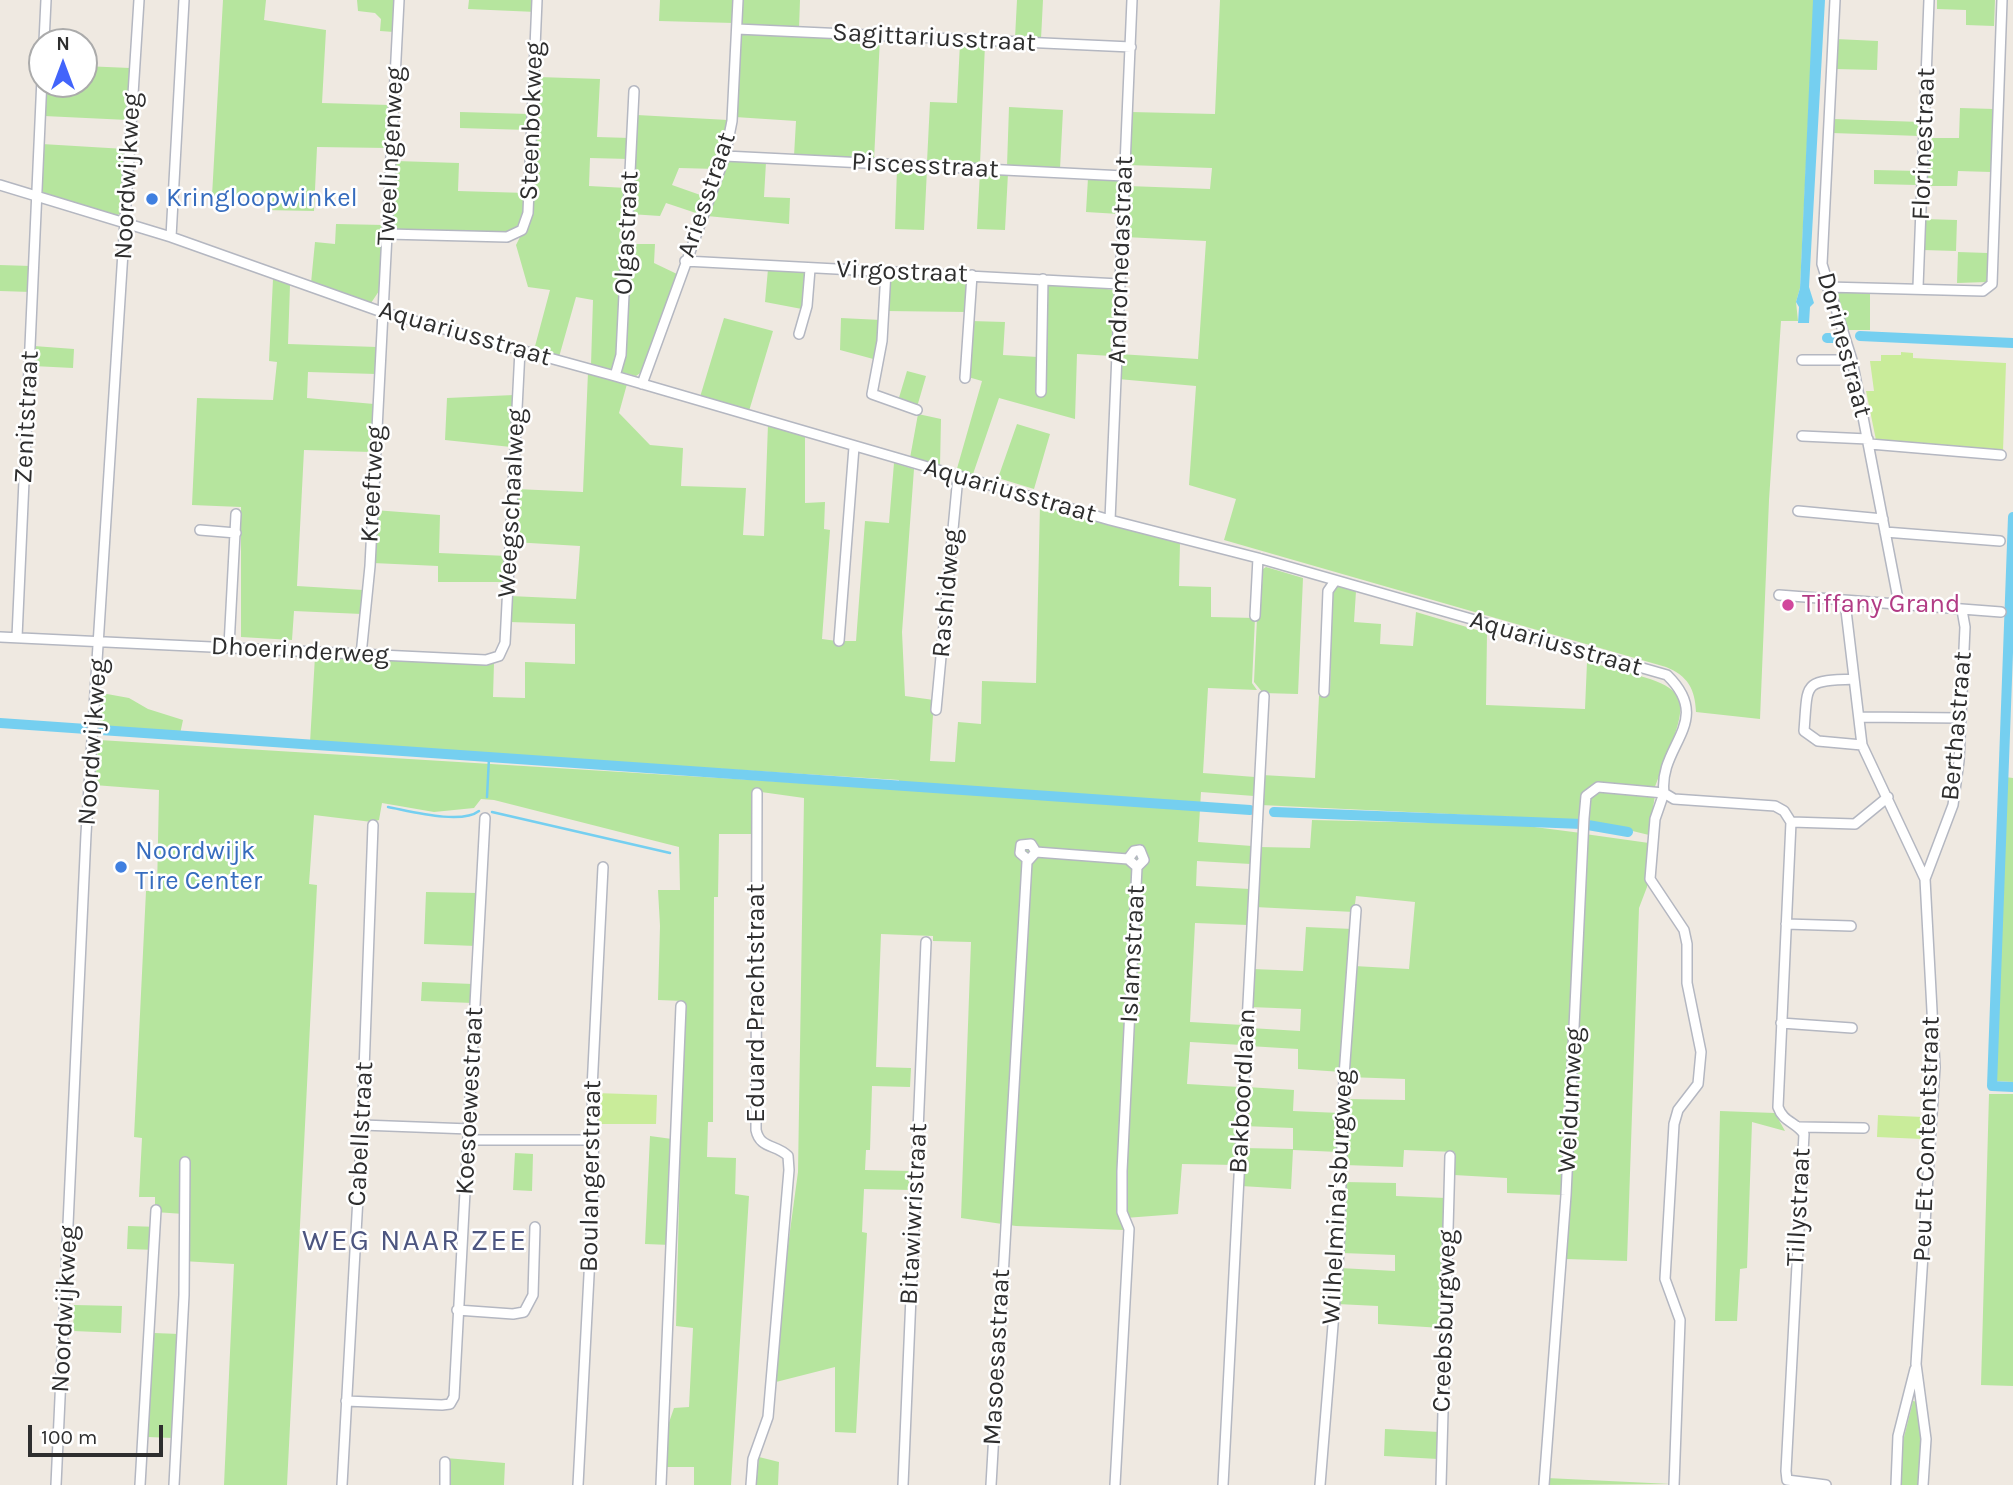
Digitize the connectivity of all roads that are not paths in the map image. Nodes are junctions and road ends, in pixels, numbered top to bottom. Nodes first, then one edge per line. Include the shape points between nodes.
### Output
1 (46, 0) edge
2 (139, 0) edge
3 (184, 0) edge
4 (400, 0) edge
5 (537, 0) edge
6 (738, 0) edge
7 (1132, 0) edge
8 (1835, 0) edge
9 (1929, 0) edge
10 (2002, 0) edge
11 (45, 28) edge
12 (737, 29) junction
13 (1131, 47) junction
14 (634, 90) dead end
15 (41, 98) edge
16 (725, 156) junction
17 (1124, 176) junction
18 (0, 185) edge
19 (37, 196) junction
20 (126, 223) junction
21 (387, 234) junction
22 (171, 237) junction
23 (685, 261) junction
24 (810, 269) junction
25 (886, 271) junction
26 (972, 275) junction
27 (1043, 279) junction
28 (1119, 284) junction
29 (1827, 287) junction
30 (1918, 288) junction
31 (383, 312) junction
32 (799, 334) dead end
33 (520, 350) junction
34 (1802, 359) dead end
35 (1852, 360) junction
36 (615, 376) junction
37 (965, 378) dead end
38 (642, 384) junction
39 (1041, 392) dead end
40 (917, 410) dead end
41 (1802, 436) dead end
42 (1869, 441) junction
43 (854, 447) junction
44 (2001, 455) dead end
45 (958, 476) junction
46 (1798, 512) dead end
47 (236, 514) dead end
48 (1883, 519) junction
49 (1110, 520) junction
50 (200, 530) dead end
51 (1885, 531) junction
52 (236, 533) junction
53 (2000, 541) dead end
54 (1258, 558) junction
55 (1335, 581) junction
56 (1779, 595) dead end
57 (1845, 602) junction
58 (1899, 604) junction
59 (1962, 610) junction
60 (2001, 612) dead end
61 (1255, 616) dead end
62 (0, 637) edge
63 (17, 637) junction
64 (100, 640) junction
65 (839, 641) dead end
66 (229, 646) junction
67 (362, 655) junction
68 (499, 656) joint
69 (1854, 679) junction
70 (1324, 692) dead end
71 (1264, 696) dead end
72 (936, 710) dead end
73 (1860, 718) junction
74 (1960, 718) junction
75 (1862, 745) junction
76 (757, 793) dead end
77 (1664, 793) junction
78 (1888, 797) junction
79 (485, 818) dead end
80 (1791, 822) junction
81 (373, 825) dead end
82 (1036, 852) junction
83 (1027, 859) junction
84 (603, 867) dead end
85 (1925, 879) junction
86 (1356, 910) dead end
87 (1786, 924) junction
88 (1851, 926) dead end
89 (926, 942) dead end
90 (681, 1006) dead end
91 (1781, 1023) junction
92 (1852, 1028) dead end
93 (362, 1125) junction
94 (1799, 1126) junction
95 (1864, 1128) dead end
96 (470, 1129) junction
97 (469, 1140) junction
98 (594, 1140) junction
99 (1450, 1156) dead end
100 (185, 1163) dead end
101 (156, 1210) dead end
102 (535, 1227) dead end
103 (457, 1310) junction
104 (1916, 1364) junction
105 (346, 1401) junction
106 (445, 1462) dead end
107 (56, 1485) edge
108 (140, 1485) edge
109 (174, 1485) edge
110 (342, 1485) edge
111 (444, 1485) edge
112 (578, 1485) edge
113 (661, 1485) edge
114 (751, 1485) edge
115 (903, 1485) edge
116 (991, 1485) edge
117 (1115, 1485) edge
118 (1223, 1485) edge
119 (1320, 1485) edge
120 (1441, 1485) edge
121 (1544, 1485) edge
122 (1674, 1485) edge
123 (1826, 1485) edge
124 (1896, 1485) edge
125 (1923, 1485) edge

1 - 11 street
2 - 20 street, Noordwijkweg
3 - 22 street
4 - 21 street, Tweelingenweg
5 - 21 street, Steenbokweg via 528,213 522,230 508,237
6 - 12 street, Ariesstraat
7 - 13 street, Andromedastraat
8 - 29 street, Dorinestraat via 1822,264
9 - 30 street, Florinestraat
10 - 30 street via 1992,284 1983,291
12 - 13 street, Sagittariusstraat
12 - 16 street, Ariesstraat via 732,121
13 - 17 street, Andromedastraat
14 - 36 street, Olgastraat via 621,355
15 - 19 street, Zenitstraat
16 - 17 street, Piscesstraat
16 - 23 street, Ariesstraat
17 - 28 street, Andromedastraat
18 - 19 street, Aquariusstraat
19 - 20 street, Aquariusstraat
19 - 63 street, Zenitstraat
20 - 22 street, Aquariusstraat
20 - 64 street, Noordwijkweg
21 - 31 street, Tweelingenweg
22 - 31 street, Aquariusstraat
23 - 24 street, Virgostraat
23 - 38 street, Ariesstraat
24 - 25 street, Virgostraat
24 - 32 street
25 - 26 street, Virgostraat
25 - 40 street via 882,341 872,394
26 - 27 street, Virgostraat
26 - 37 street
27 - 28 street, Virgostraat
27 - 39 street
28 - 49 street, Andromedastraat
29 - 30 street
29 - 35 street, Dorinestraat
31 - 33 street, Aquariusstraat
31 - 67 street, Kreeftweg
33 - 36 street, Aquariusstraat
33 - 68 street, Weegschaalweg via 505,643
34 - 35 street
35 - 42 street, Dorinestraat
36 - 38 street, Aquariusstraat
38 - 43 street, Aquariusstraat
41 - 42 street
42 - 44 street
42 - 48 street, Dorinestraat
43 - 45 street, Aquariusstraat
43 - 65 street
45 - 49 street, Aquariusstraat
45 - 72 street, Rashidweg
46 - 48 street
47 - 52 street
48 - 51 street, Dorinestraat
49 - 54 street, Aquariusstraat
50 - 52 street
51 - 53 street
51 - 58 street, Dorinestraat
52 - 66 street
54 - 55 street, Aquariusstraat
54 - 61 street
55 - 70 street via 1328,591
55 - 77 street, Aquariusstraat via 1667,676 1681,690 1687,714 1663,775
56 - 57 street
57 - 58 street
57 - 69 street
58 - 59 street
59 - 60 street
59 - 74 street, Berthastraat
62 - 63 street, Dhoerinderweg
63 - 64 street, Dhoerinderweg
64 - 66 street, Dhoerinderweg
64 - 107 street, Noordwijkweg via 86,834
66 - 67 street, Dhoerinderweg
67 - 68 street, Dhoerinderweg via 486,660
69 - 73 street
69 - 75 street via 1811,685 1804,732 1818,741
71 - 118 street, Bakboordlaan
73 - 74 street
73 - 75 street
74 - 85 street, Berthastraat via 1953,805
75 - 78 street, Peu Et Contentstraat
76 - 114 street, Eduard Prachtstraat via 756,1130 763,1145 781,1149 788,1156 789,1171 768,1417 753,1459
77 - 80 street via 1683,801 1775,806
77 - 121 street, Weidumweg via 1594,788 1586,796 1566,1195
77 - 122 street, Aquariusstraat via 1655,819 1650,879 1684,930 1687,983 1701,1052 1698,1084 1678,1110 1674,1124 1665,1279 1680,1320
78 - 80 street via 1855,824
78 - 85 street, Peu Et Contentstraat
79 - 96 street, Koesoewestraat
80 - 87 street, Tillystraat
81 - 93 street, Cabellstraat
82 - 83 street
82 - 83 street via 1031,844 1021,845 1020,853
82 - 117 street, Islamstraat via 1128,859 1137,867 1122,1171 1122,1212 1129,1229
83 - 116 street, Masoesastraat
84 - 98 street, Boulangerstraat via 592,1089
85 - 104 street, Peu Et Contentstraat via 1935,1067
86 - 119 street, Wilhelmina'sburgweg via 1344,1076 1339,1251
87 - 88 street
87 - 91 street, Tillystraat
89 - 115 street, Bitawiwristraat
90 - 113 street
91 - 92 street
91 - 94 street, Tillystraat via 1777,1107 1785,1120
93 - 96 street
93 - 105 street, Cabellstraat
94 - 95 street
94 - 123 street, Tillystraat via 1804,1134 1786,1471 1792,1483
96 - 97 street, Koesoewestraat
97 - 98 street
97 - 103 street, Koesoewestraat
98 - 112 street, Boulangerstraat
99 - 120 street, Creebsburgweg
100 - 109 street via 184,1295
101 - 108 street
102 - 103 street via 533,1295 524,1312
103 - 105 street, Koesoewestraat via 450,1404
104 - 124 street, Peu Et Contentstraat via 1898,1436
104 - 125 street, Peu Et Contentstraat via 1926,1439
105 - 110 street, Cabellstraat
106 - 111 street

